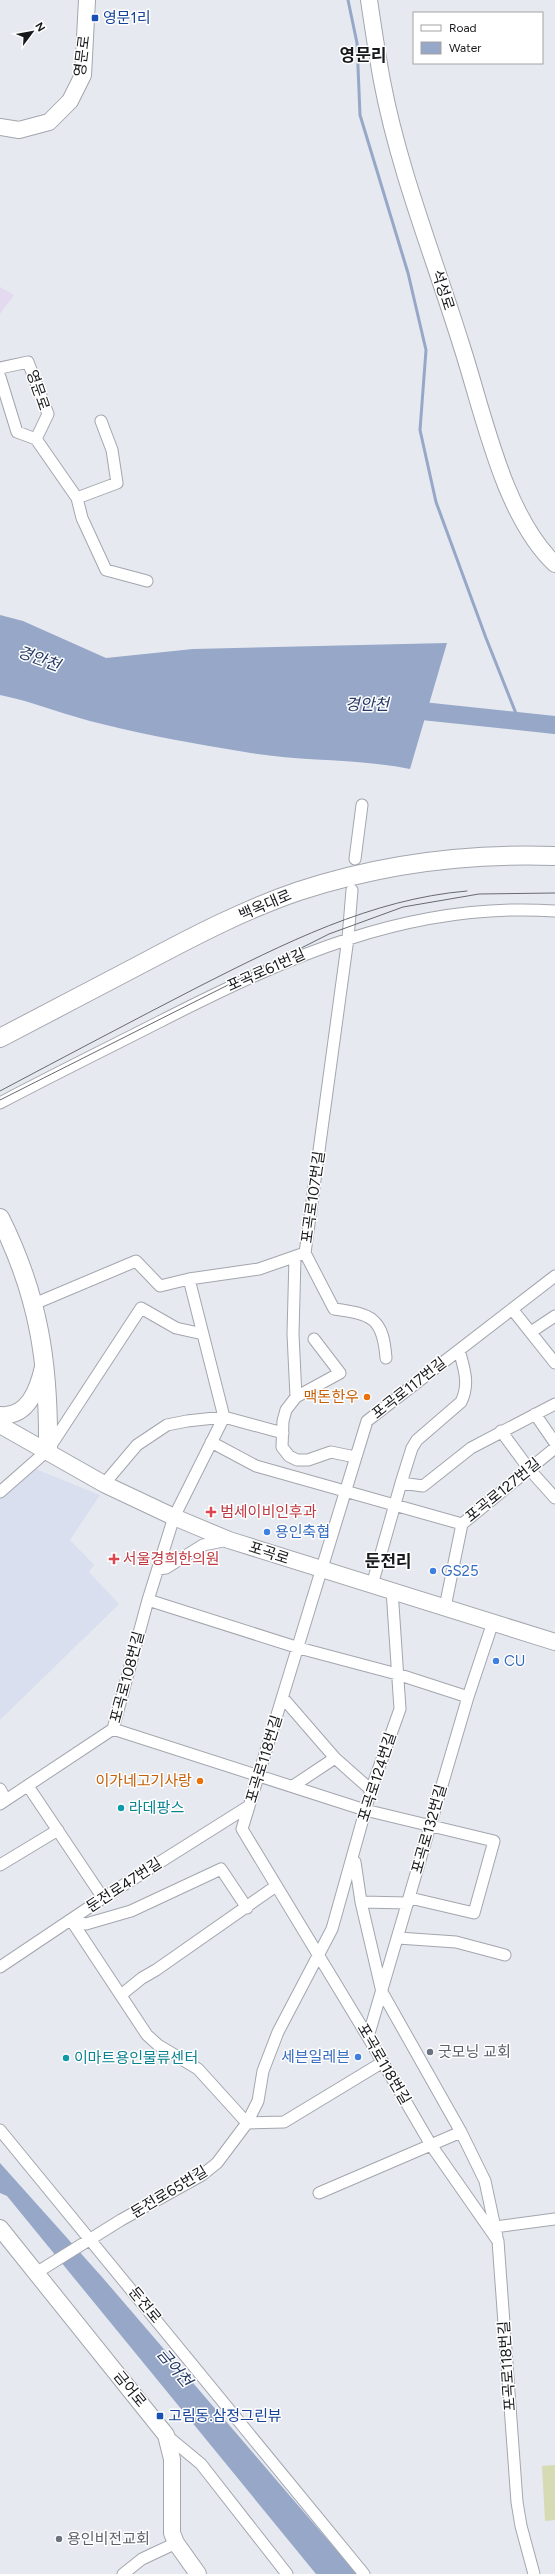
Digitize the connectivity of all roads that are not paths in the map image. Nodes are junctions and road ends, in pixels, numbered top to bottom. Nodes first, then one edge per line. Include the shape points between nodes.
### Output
1 (87, 0) edge
2 (369, 0) edge
3 (0, 127) edge
4 (0, 368) edge
5 (0, 377) edge
6 (101, 421) dead end
7 (36, 439) junction
8 (77, 498) junction
9 (555, 564) edge
10 (147, 581) dead end
11 (362, 805) dead end
12 (555, 856) edge
13 (355, 859) dead end
14 (352, 890) dead end
15 (555, 911) edge
16 (348, 938) junction
17 (0, 1038) edge
18 (0, 1103) edge
19 (0, 1218) edge
20 (5, 1232) edge
21 (300, 1255) junction
22 (555, 1276) edge
23 (189, 1279) junction
24 (34, 1304) junction
25 (512, 1309) junction
26 (555, 1316) edge
27 (531, 1332) junction
28 (203, 1334) junction
29 (314, 1339) dead end
30 (459, 1350) junction
31 (45, 1356) junction
32 (386, 1358) dead end
33 (555, 1363) edge
34 (296, 1397) junction
35 (555, 1404) edge
36 (535, 1414) junction
37 (0, 1415) edge
38 (224, 1418) junction
39 (0, 1425) edge
40 (501, 1431) junction
41 (283, 1433) junction
42 (211, 1442) junction
43 (555, 1443) edge
44 (555, 1448) edge
45 (48, 1450) junction
46 (355, 1457) junction
47 (529, 1469) junction
48 (401, 1483) junction
49 (104, 1484) junction
50 (345, 1489) junction
51 (0, 1492) edge
52 (555, 1498) edge
53 (394, 1504) junction
54 (174, 1517) junction
55 (462, 1524) junction
56 (229, 1540) junction
57 (158, 1569) junction
58 (323, 1570) junction
59 (372, 1584) junction
60 (392, 1590) junction
61 (148, 1600) junction
62 (445, 1607) junction
63 (494, 1622) junction
64 (555, 1642) edge
65 (299, 1648) junction
66 (396, 1674) junction
67 (468, 1697) junction
68 (283, 1698) junction
69 (114, 1729) junction
70 (334, 1758) junction
71 (259, 1774) junction
72 (28, 1786) junction
73 (293, 1786) junction
74 (0, 1789) edge
75 (371, 1790) junction
76 (3, 1802) edge
77 (249, 1806) junction
78 (365, 1810) junction
79 (430, 1825) junction
80 (58, 1830) junction
81 (354, 1854) junction
82 (0, 1866) edge
83 (276, 1886) junction
84 (103, 1898) junction
85 (409, 1901) junction
86 (361, 1902) junction
87 (247, 1908) junction
88 (71, 1920) junction
89 (398, 1938) junction
90 (505, 1955) dead end
91 (318, 1957) junction
92 (0, 1967) edge
93 (382, 1992) junction
94 (121, 1995) junction
95 (368, 2037) junction
96 (383, 2062) junction
97 (247, 2123) junction
98 (0, 2130) edge
99 (461, 2132) junction
100 (431, 2146) junction
101 (319, 2193) dead end
102 (555, 2219) edge
103 (0, 2228) edge
104 (495, 2228) junction
105 (498, 2241) junction
106 (87, 2242) junction
107 (40, 2271) junction
108 (166, 2436) junction
109 (176, 2543) junction
110 (123, 2574) edge
111 (198, 2574) edge
112 (287, 2574) edge
113 (364, 2574) edge
114 (534, 2574) edge

1 - 3 street, 영문로 via 83,75 70,101 49,122 19,130
2 - 9 street, 석성로 via 382,82 414,202 462,346 471,381 514,506 543,553
4 - 7 street, 영문로 via 28,362 48,414
5 - 7 street via 17,432
6 - 8 street via 112,450 117,483
7 - 8 street
8 - 10 street via 82,518 106,570
11 - 13 street
12 - 17 main road, 백옥대로 via 508,855 422,862 381,869 298,892 201,932
14 - 16 street, 포곡로107번길
15 - 16 street, 포곡로61번길 via 515,909 418,921
16 - 18 street, 포곡로61번길 via 317,948 230,985
16 - 21 street, 포곡로107번길
19 - 20 main road
20 - 24 main road
21 - 23 street, 포곡로107번길 via 241,1273
21 - 32 street via 334,1309 363,1313 372,1317 385,1338
21 - 34 street via 293,1334
22 - 25 street, 포곡로117번길
23 - 24 street, 포곡로107번길 via 160,1286 136,1261
23 - 28 street
24 - 31 main road
25 - 27 street
25 - 30 street, 포곡로117번길
26 - 27 street
27 - 33 street
28 - 38 street
28 - 45 street via 176,1328 141,1308
29 - 34 street via 340,1372
30 - 46 street, 포곡로117번길 via 367,1421
30 - 48 street via 466,1376 465,1394 460,1402 417,1440
31 - 37 street via 39,1385 32,1399 21,1409 6,1416
31 - 45 main road via 49,1397
34 - 41 street via 286,1410
35 - 36 street
36 - 40 street
36 - 43 street
38 - 41 street
38 - 42 street
38 - 49 street via 167,1425 137,1445
39 - 45 street, 포곡로
40 - 47 street
40 - 48 street via 471,1448 424,1486
41 - 46 street via 282,1447 289,1456 297,1460 308,1460 330,1452
42 - 50 street via 256,1466
42 - 54 street
44 - 47 street, 포곡로127번길
45 - 49 street, 포곡로
45 - 51 street
46 - 50 street, 포곡로117번길
47 - 52 street
47 - 55 street, 포곡로127번길
48 - 53 street
49 - 54 street, 포곡로
50 - 53 street
50 - 58 street, 포곡로117번길
53 - 55 street
53 - 59 street
54 - 56 street, 포곡로
54 - 57 street, 포곡로108번길
55 - 62 street, 포곡로127번길
56 - 57 street via 202,1545 166,1568
56 - 58 street, 포곡로
57 - 61 street, 포곡로108번길
58 - 59 street, 포곡로
58 - 65 street, 포곡로118번길
59 - 60 street, 포곡로
60 - 62 street, 포곡로
60 - 66 street, 포곡로124번길
61 - 65 street
61 - 69 street, 포곡로108번길
62 - 63 street, 포곡로
63 - 64 street, 포곡로
63 - 67 street, 포곡로132번길
65 - 66 street
65 - 68 street, 포곡로118번길
66 - 67 street
66 - 75 street, 포곡로124번길 via 400,1709
67 - 79 street, 포곡로132번길
68 - 70 street
68 - 71 street, 포곡로118번길
69 - 71 street
69 - 72 street, 포곡로108번길
70 - 73 street
70 - 75 street
71 - 73 street
71 - 77 street, 포곡로118번길
72 - 76 street, 포곡로108번길
72 - 80 street
73 - 78 street
74 - 76 street
75 - 78 street, 포곡로124번길
77 - 83 street, 포곡로118번길 via 242,1829
77 - 84 street, 둔전로47번길
78 - 79 street
78 - 81 street, 포곡로124번길
79 - 85 street, 포곡로132번길
79 - 85 street via 494,1841 474,1913
80 - 82 street
80 - 84 street
81 - 86 street
81 - 91 street, 포곡로124번길 via 332,1929
83 - 87 street
83 - 91 street, 포곡로118번길
84 - 88 street, 둔전로47번길
85 - 86 street
85 - 89 street, 포곡로132번길
86 - 93 street
87 - 88 street via 221,1869 132,1911 86,1924
87 - 94 street via 142,1978
88 - 92 street, 둔전로47번길
88 - 94 street
89 - 90 street via 456,1942
89 - 93 street, 포곡로132번길
91 - 95 street, 포곡로118번길
91 - 97 street, 둔전로65번길 via 278,2032 263,2072 258,2101
93 - 95 street, 포곡로132번길
93 - 99 street
94 - 97 street via 147,2035 158,2045 198,2069
95 - 96 street, 포곡로118번길
96 - 97 street via 284,2122
96 - 100 street, 포곡로118번길
97 - 106 street, 둔전로65번길 via 217,2163 202,2175
98 - 106 street, 둔전로
99 - 100 street
99 - 104 street via 485,2181
100 - 101 street
100 - 105 street, 포곡로118번길
102 - 104 street
103 - 107 street, 금어로
104 - 105 street
105 - 114 street, 포곡로118번길 via 517,2502
106 - 107 street, 둔전로65번길
106 - 113 street, 둔전로
107 - 108 street, 금어로
108 - 109 street, 금어로 via 172,2460 172,2533
108 - 112 street via 201,2464
109 - 110 street via 142,2559
109 - 111 street, 금어로

